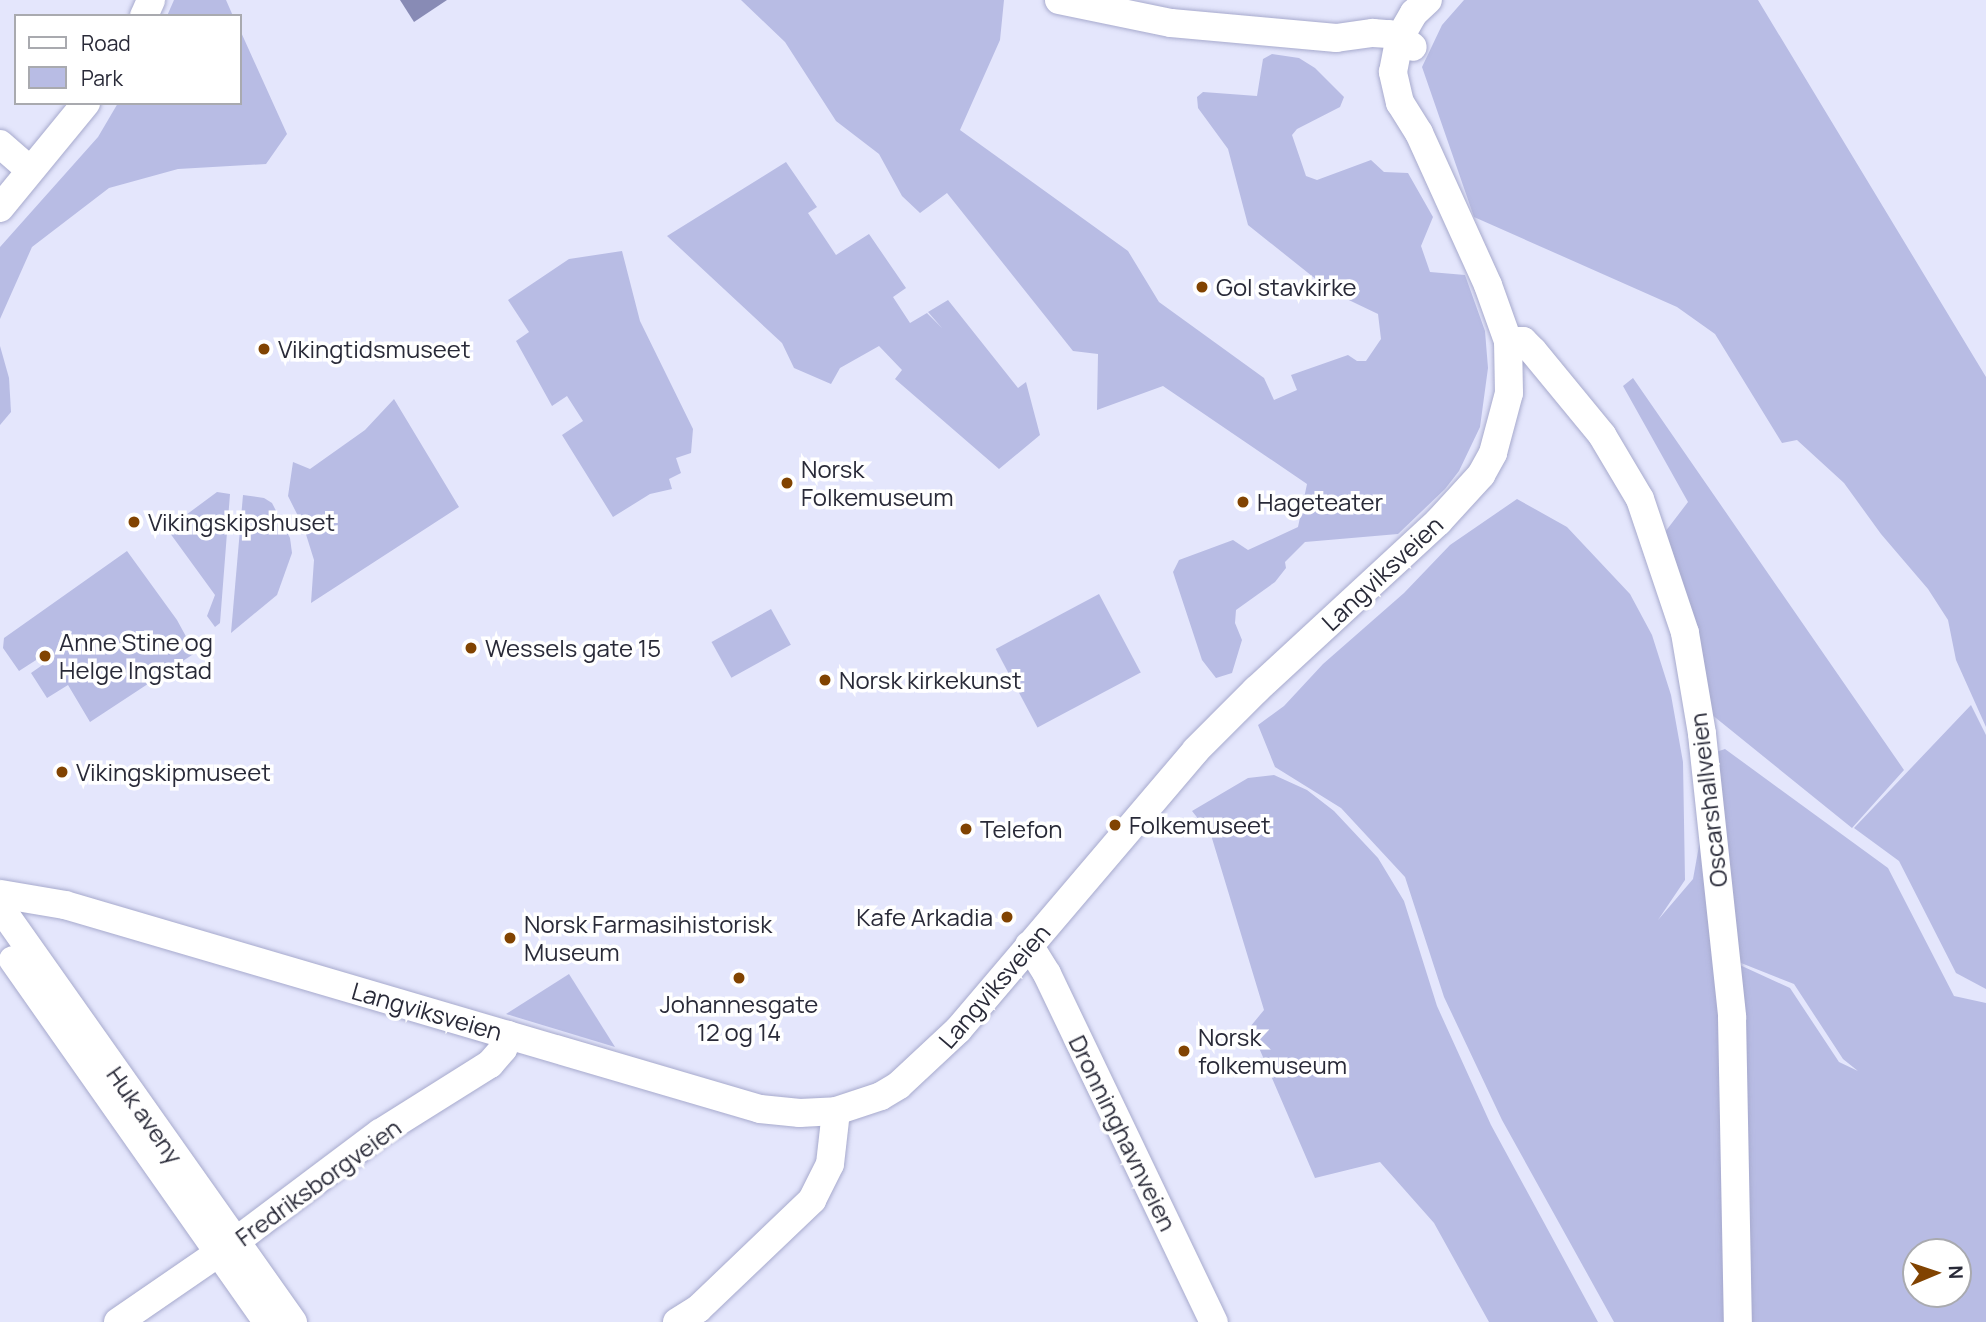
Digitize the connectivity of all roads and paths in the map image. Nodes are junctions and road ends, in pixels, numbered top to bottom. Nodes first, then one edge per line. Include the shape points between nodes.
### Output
1 (1059, 0) edge
2 (1428, 0) edge
3 (1442, 0) edge
4 (1403, 47) junction
5 (84, 105) edge
6 (0, 144) edge
7 (30, 170) junction
8 (0, 208) edge
9 (1508, 341) junction
10 (0, 894) edge
11 (0, 906) edge
12 (0, 940) edge
13 (1029, 945) junction
14 (508, 1035) junction
15 (836, 1111) junction
16 (228, 1247) junction
17 (694, 1318) edge
18 (118, 1322) edge
19 (267, 1322) edge
20 (293, 1322) edge
21 (1214, 1322) edge
22 (1738, 1322) edge

1 - 4 street via 1171,23 1336,38 1360,51
2 - 4 street, Langviksveien via 1414,13
3 - 4 street, Langviksveien
4 - 9 street, Langviksveien via 1419,133 1488,285
5 - 7 street
6 - 7 street
7 - 8 street
9 - 13 street, Langviksveien via 1511,377 1506,414 1481,475 1438,522 1221,724
9 - 22 street, Oscarshallveien via 1523,341 1534,351 1602,435 1640,499 1685,633 1702,734 1732,1017
10 - 14 street, Langviksveien via 65,905
11 - 16 street, Huk aveny via 159,1136
12 - 16 street, Huk aveny
13 - 15 street, Langviksveien via 919,1069 881,1096
13 - 21 street, Dronninghavnveien
14 - 15 street, Langviksveien via 760,1109
14 - 16 street, Fredriksborgveien via 490,1064 380,1133
15 - 17 street via 830,1164 812,1200
16 - 18 street, Fredriksborgveien
16 - 19 street, Huk aveny
16 - 20 street, Huk aveny

